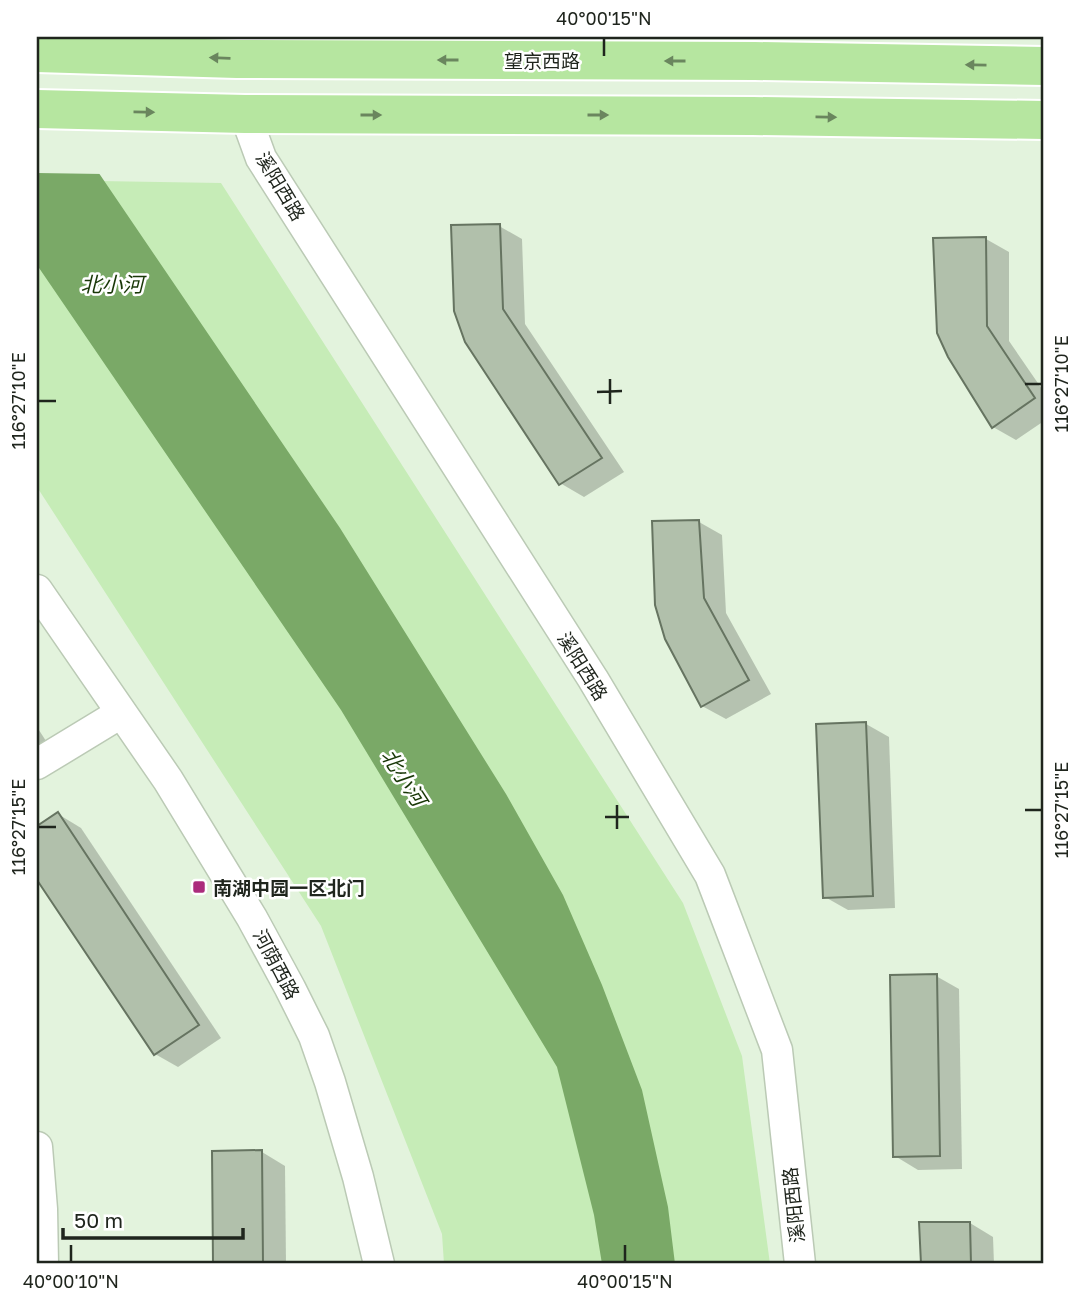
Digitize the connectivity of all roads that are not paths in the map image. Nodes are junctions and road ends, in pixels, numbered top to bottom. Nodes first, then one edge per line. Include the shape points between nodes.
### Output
1 (726, 49) edge
2 (38, 53) edge
3 (1044, 66) edge
4 (37, 109) edge
5 (245, 114) junction
6 (1044, 120) edge
7 (37, 590) edge
8 (121, 712) junction
9 (37, 764) edge
10 (37, 1147) edge
11 (39, 1209) edge
12 (43, 1264) edge
13 (379, 1264) edge
14 (800, 1264) edge

1 -> 2 main road, 望京西路 via 251,59
3 -> 1 main road, 望京西路
4 -> 5 main road
5 -> 6 main road
5 - 14 street, 溪阳西路 via 261,158 593,679 710,875 777,1050
7 - 8 street, 河荫西路
8 - 9 street
8 - 13 street, 河荫西路 via 245,907 314,1036 355,1165
10 - 11 street
11 - 12 street

